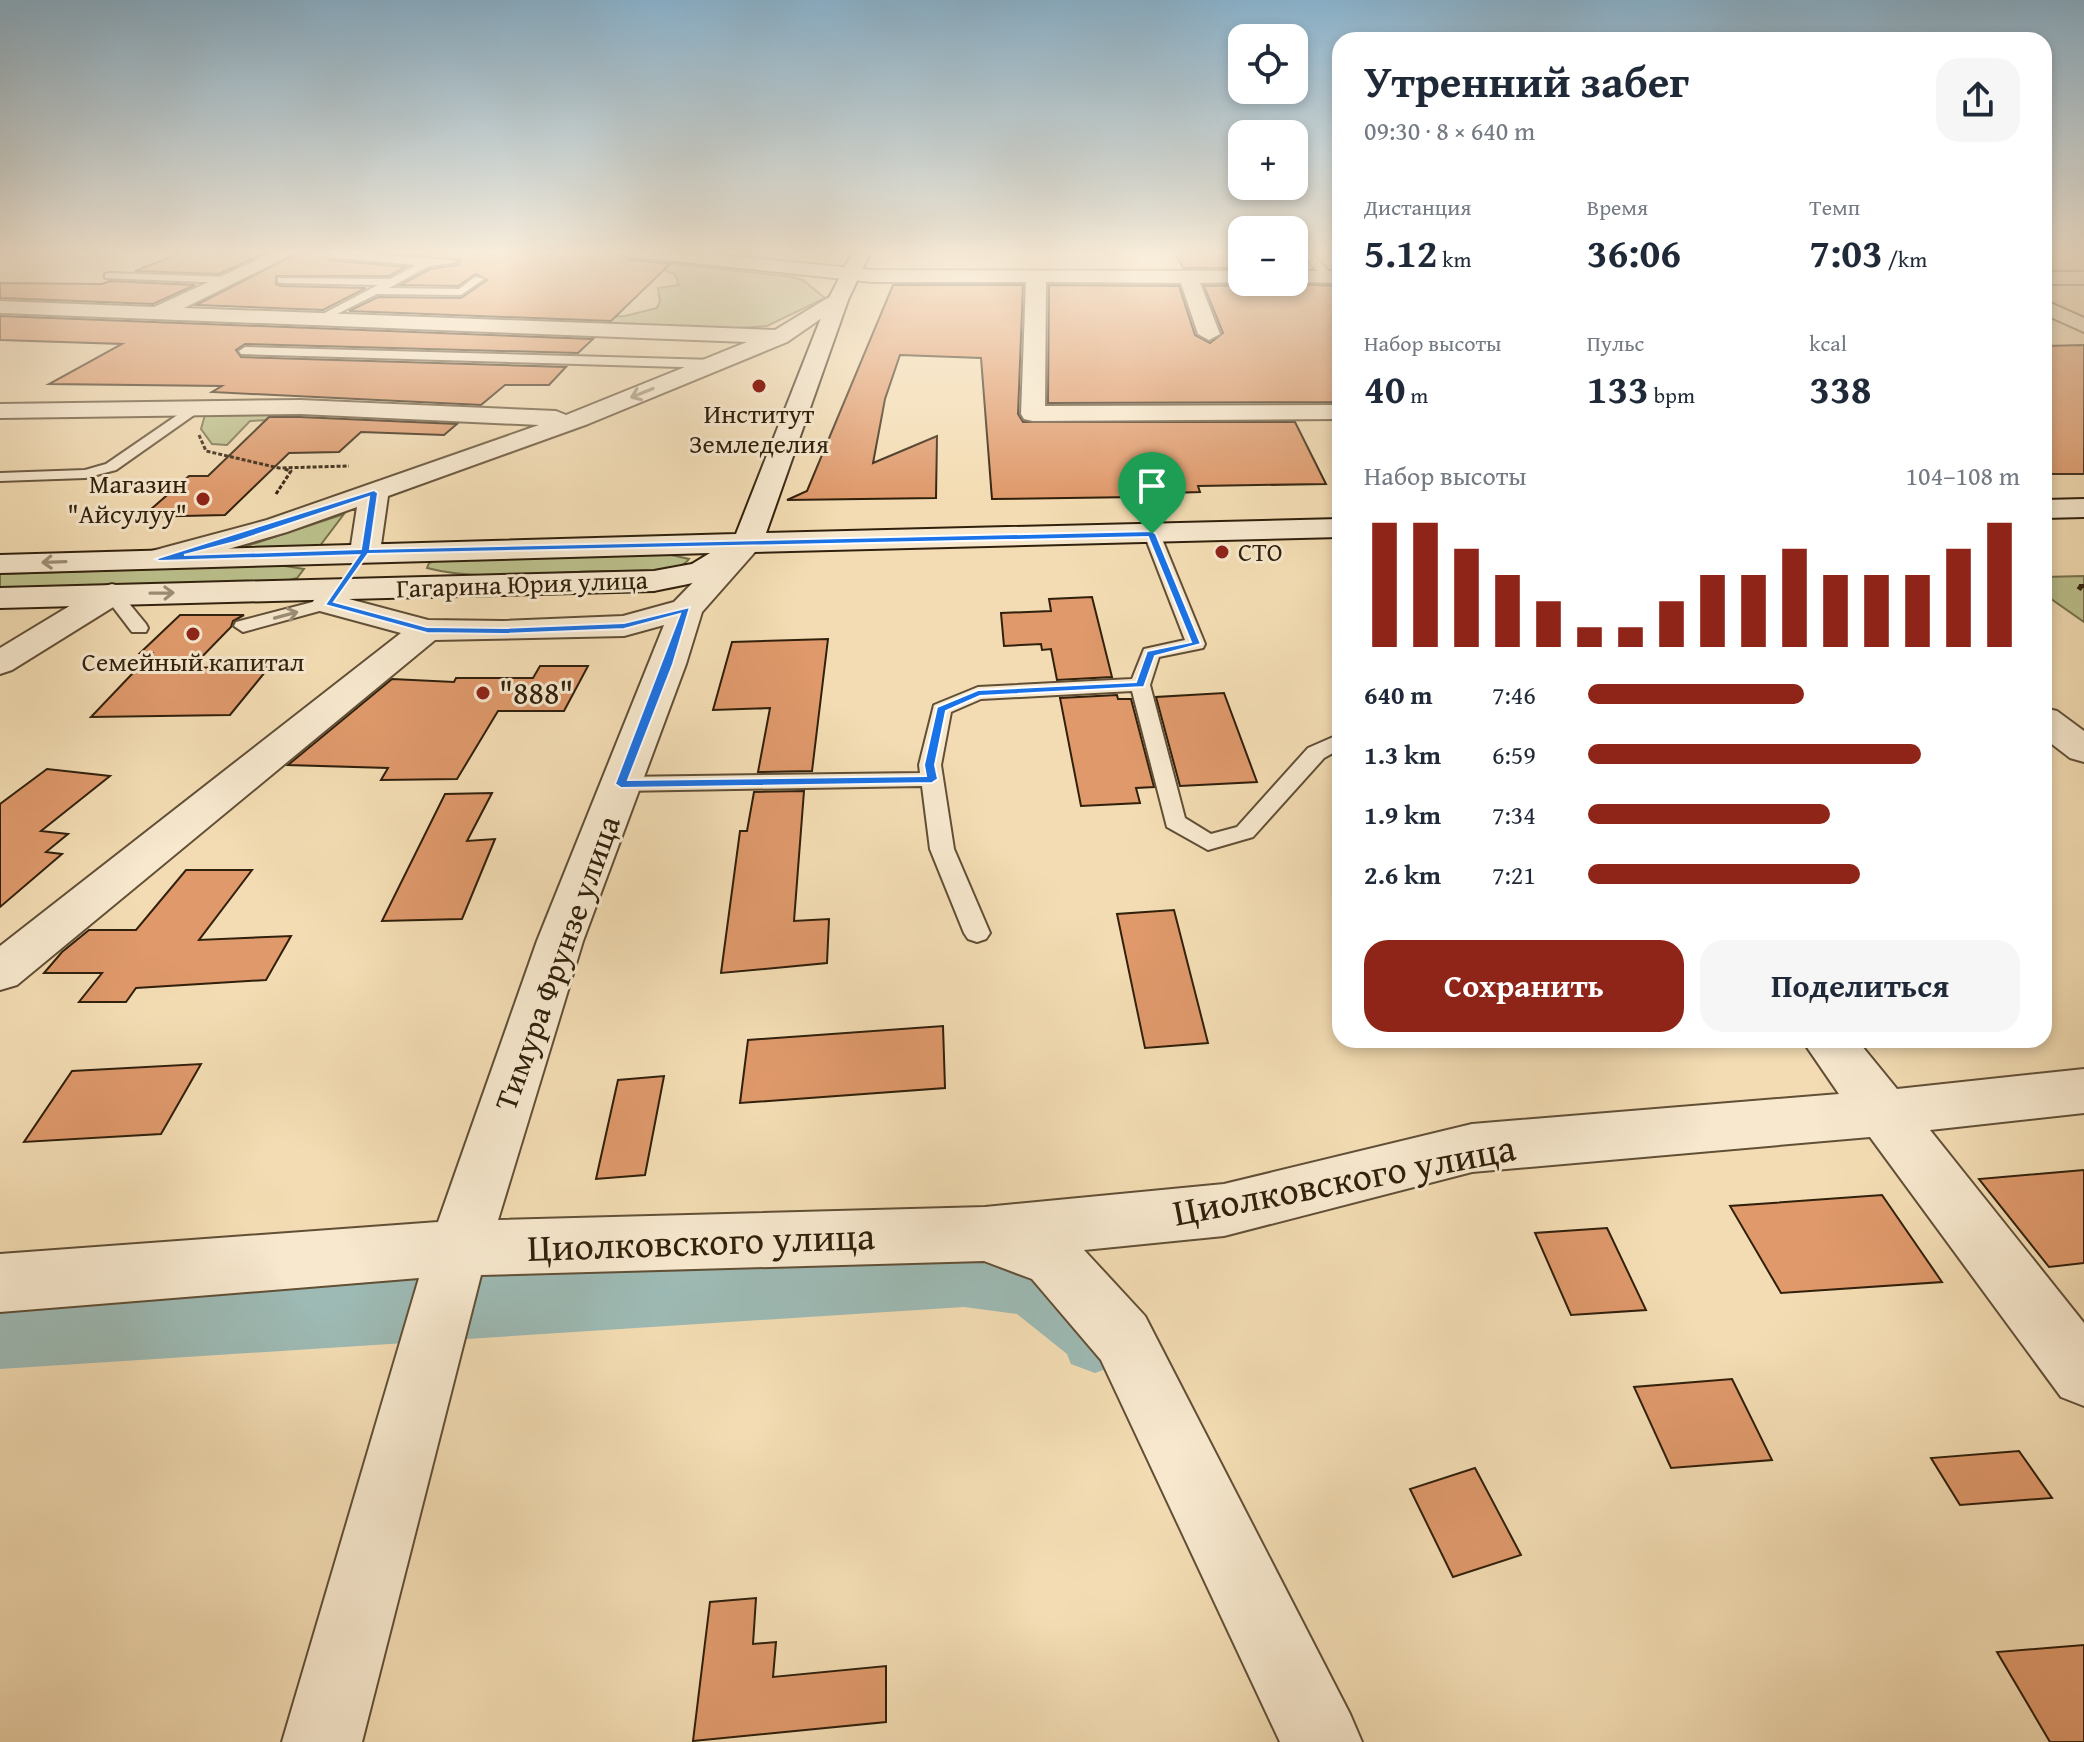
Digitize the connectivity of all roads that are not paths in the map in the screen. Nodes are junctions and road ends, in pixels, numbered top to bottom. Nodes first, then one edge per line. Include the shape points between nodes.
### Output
1 (652, 332) edge
2 (787, 332) edge
3 (826, 332) edge
4 (1035, 332) edge
5 (779, 337) junction
6 (245, 351) dead end
7 (715, 364) junction
8 (197, 408) junction
9 (0, 411) edge
10 (1332, 412) edge
11 (579, 419) junction
12 (0, 477) edge
13 (374, 493) junction
14 (2084, 508) edge
15 (2052, 509) edge
16 (1332, 528) edge
17 (1152, 534) junction
18 (747, 544) junction
19 (365, 552) junction
20 (159, 559) junction
21 (0, 564) edge
22 (112, 594) junction
23 (334, 596) junction
24 (0, 598) edge
25 (686, 609) junction
26 (243, 626) dead end
27 (139, 628) dead end
28 (427, 630) junction
29 (0, 663) edge
30 (1140, 685) junction
31 (2052, 725) edge
32 (1332, 744) edge
33 (2084, 750) edge
34 (932, 779) junction
35 (621, 784) junction
36 (977, 933) dead end
37 (0, 972) edge
38 (1834, 1048) edge
39 (2084, 1091) edge
40 (1884, 1113) junction
41 (985, 1234) junction
42 (0, 1283) edge
43 (447, 1284) junction
44 (2084, 1374) edge
45 (322, 1742) edge
46 (1322, 1742) edge

1 - 5 street
2 - 5 street
3 - 18 street, Тимура Фрунзе улица
4 - 10 street via 1033,414
5 - 7 street
6 - 7 lane
7 -> 11 street
8 - 9 street
8 - 11 street
8 - 12 lane via 111,467 85,474
11 - 13 street
13 - 19 street
13 - 20 street
14 - 15 street
16 - 17 street, Гагарина Юрия улица
17 - 18 street, Гагарина Юрия улица
17 - 30 lane via 1196,644 1151,653
18 - 19 street, Гагарина Юрия улица
18 - 23 street, Гагарина Юрия улица via 702,571 654,581
18 - 25 street, Тимура Фрунзе улица
19 - 20 street, Гагарина Юрия улица
19 - 23 street
20 -> 21 street, Гагарина Юрия улица
22 -> 23 street, Гагарина Юрия улица
22 - 24 street, Гагарина Юрия улица
22 - 27 lane
22 - 29 street
26 -> 23 lane
23 - 28 street
25 - 28 street via 624,626
25 - 35 street, Тимура Фрунзе улица
28 - 37 street
30 - 32 lane via 1175,822 1208,842 1245,832 1316,753
30 - 34 lane via 978,693 941,709
31 - 33 street
34 - 35 lane
34 - 36 lane via 942,849
35 - 43 street, Тимура Фрунзе улица via 560,941
38 - 40 street
39 - 40 street, Циолковского улица
40 - 41 street, Циолковского улица via 1472,1148 1224,1210
40 - 44 street
41 - 43 street, Циолковского улица
41 - 46 street via 1053,1259 1123,1338
42 - 43 street, Циолковского улица
43 - 45 street, Тимура Фрунзе улица

